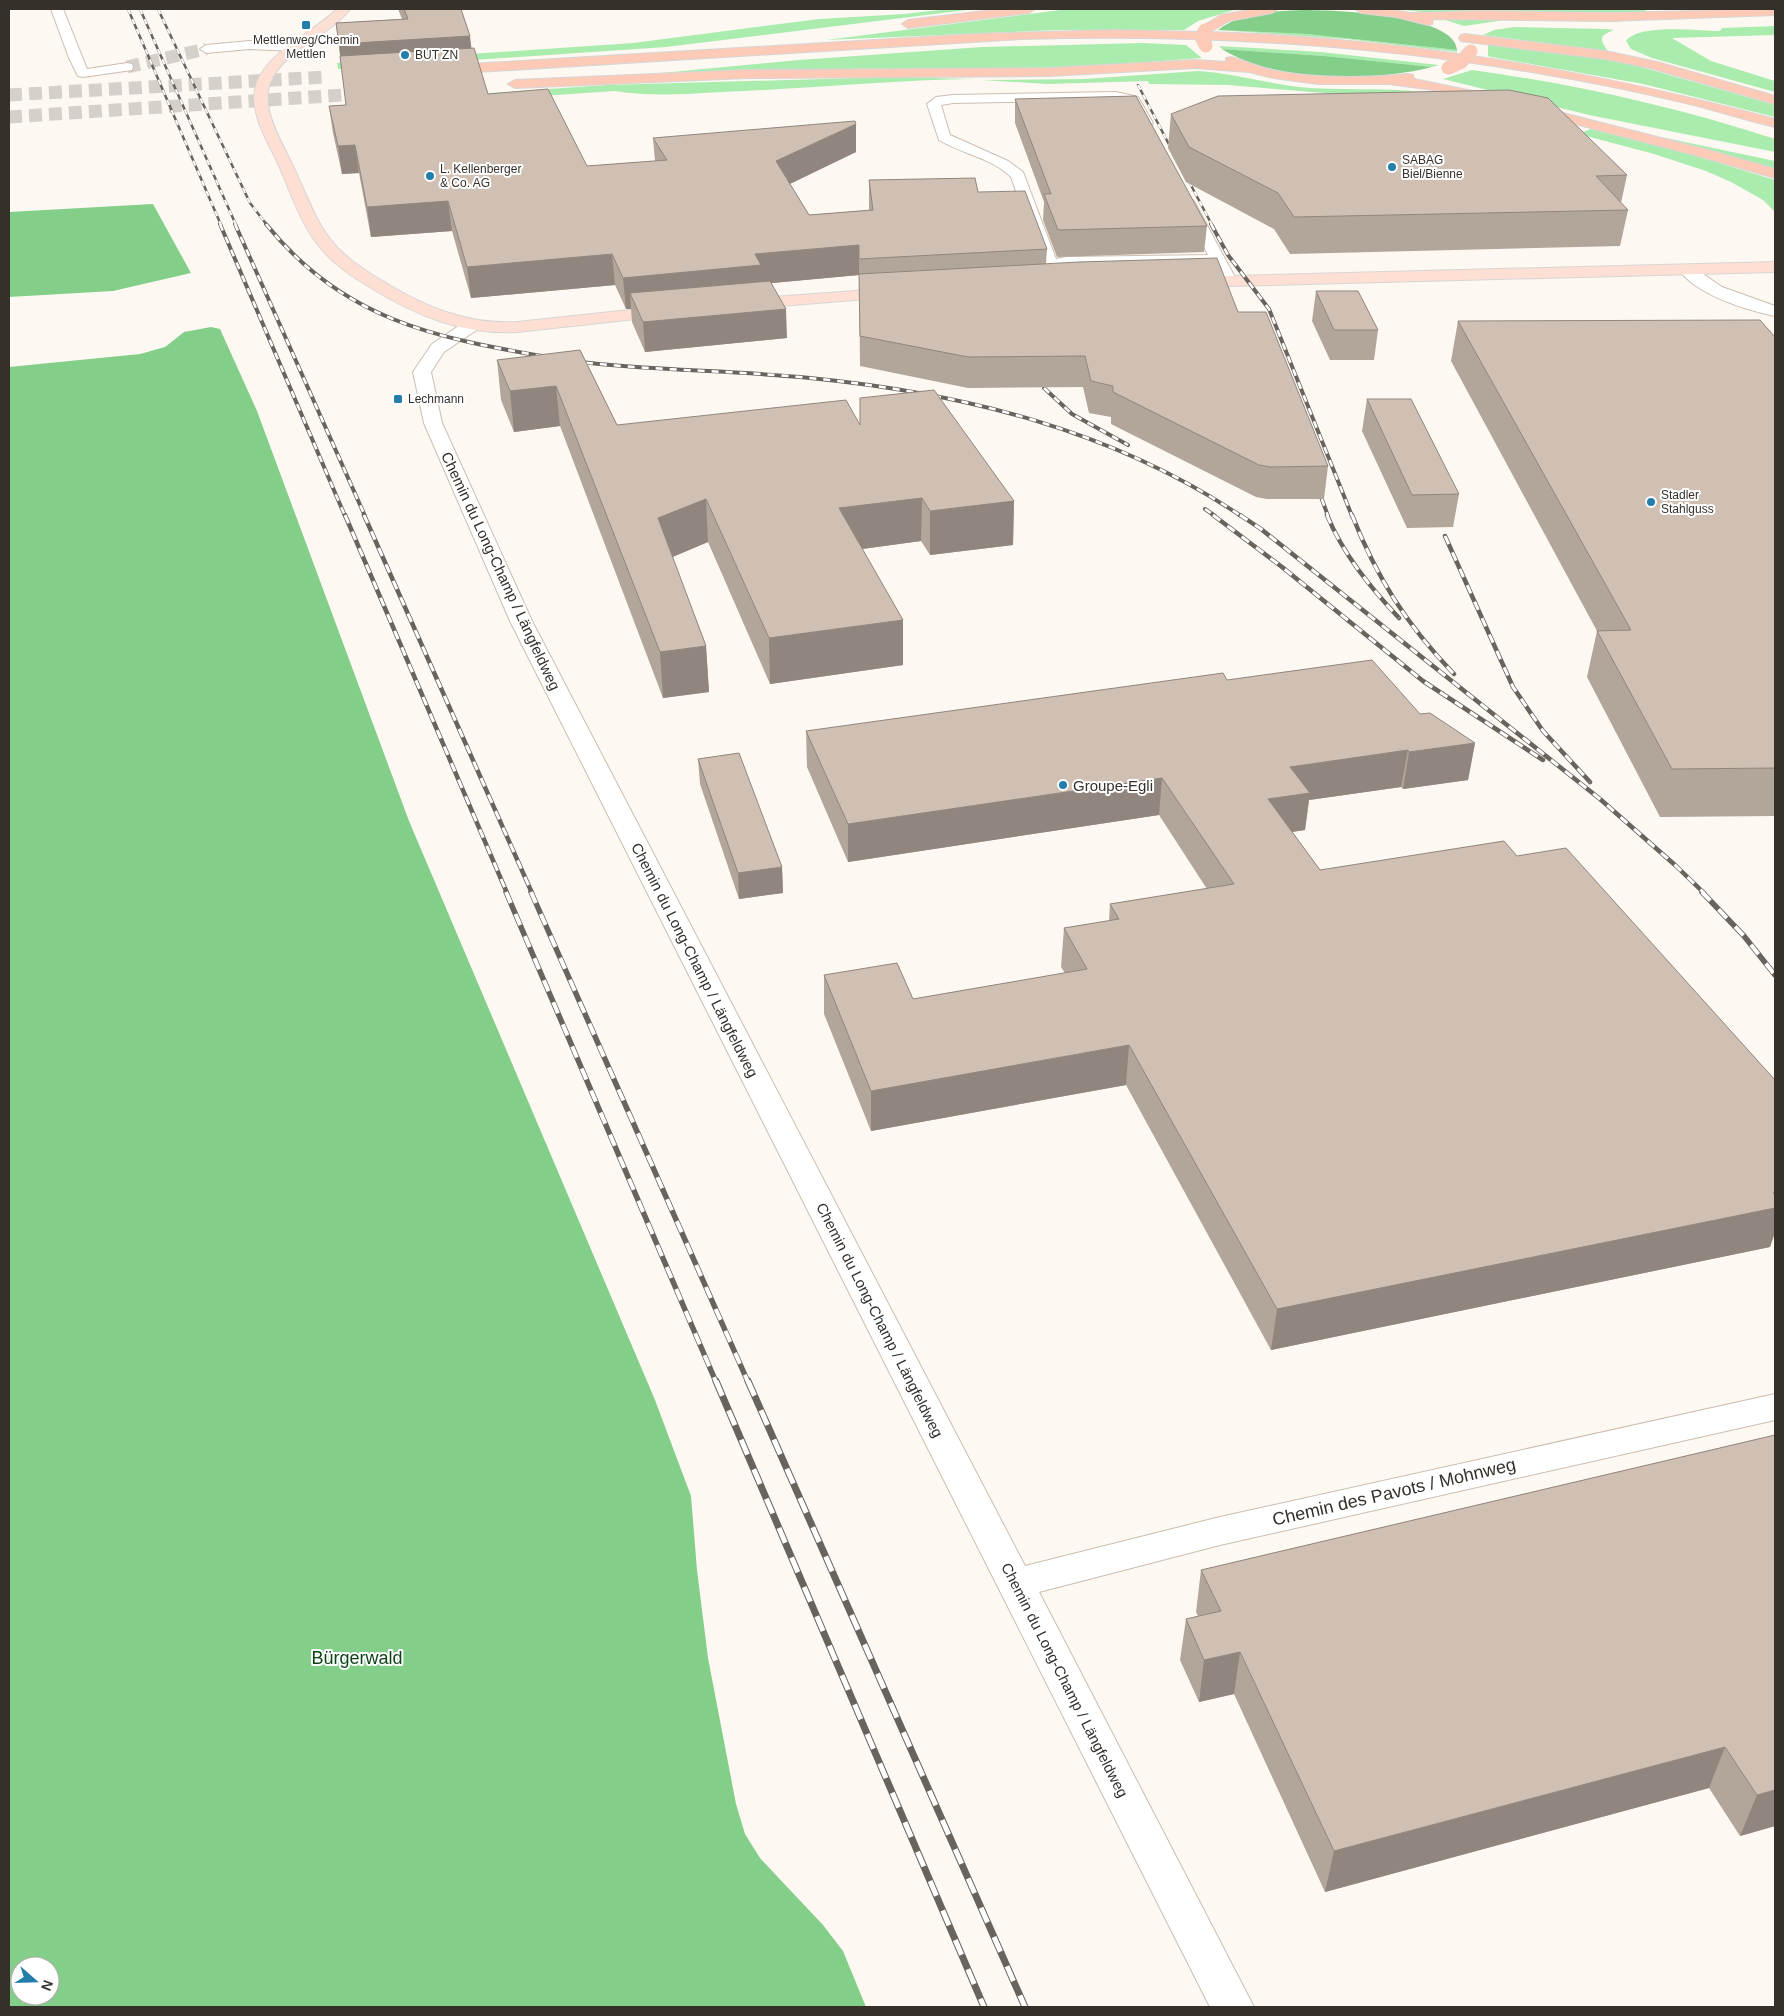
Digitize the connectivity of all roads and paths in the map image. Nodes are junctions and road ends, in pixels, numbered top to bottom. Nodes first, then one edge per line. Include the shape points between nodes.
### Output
1 (58, 9) edge
2 (344, 9) edge
3 (1028, 9) edge
4 (1272, 9) edge
5 (1361, 9) edge
6 (1660, 9) edge
7 (1775, 10) edge
8 (1411, 16) junction
9 (1775, 20) edge
10 (1712, 22) junction
11 (899, 25) dead end
12 (1628, 29) dead end
13 (1455, 32) junction
14 (844, 33) dead end
15 (1610, 43) dead end
16 (296, 47) junction
17 (206, 49) tunnel mouth
18 (564, 62) junction
19 (1652, 66) junction
20 (128, 67) tunnel mouth
21 (1248, 68) junction
22 (430, 71) edge
23 (1390, 80) junction
24 (1775, 100) edge
25 (1517, 104) junction
26 (1775, 123) edge
27 (1775, 131) edge
28 (1153, 137) edge
29 (1708, 140) dead end
30 (1775, 174) edge
31 (1180, 188) edge
32 (1220, 263) junction
33 (1775, 267) edge
34 (1052, 270) junction
35 (1687, 270) junction
36 (1229, 281) junction
37 (1174, 282) edge
38 (1074, 285) edge
39 (1037, 286) edge
40 (1057, 286) junction
41 (912, 292) edge
42 (728, 306) edge
43 (681, 310) edge
44 (1775, 311) edge
45 (472, 325) junction
46 (1775, 1407) edge
47 (1015, 1583) junction
48 (1233, 2007) edge

1 - 20 street via 83,72
2 - 16 main road via 323,30
3 - 11 highway
4 - 21 highway, bridge via 1225,18 1205,30 1202,38 1206,46 1219,56
5 - 8 highway
6 - 7 highway
7 - 8 highway via 1596,18
8 - 13 highway
9 - 10 highway
10 - 12 highway
10 - 13 highway via 1508,22
13 - 19 highway
13 - 23 highway, bridge via 1470,45 1471,51 1461,62 1424,75
14 - 18 highway
15 - 19 highway via 1622,54
16 - 17 street via 250,45
16 - 45 main road via 280,60 265,80 260,100 302,201 324,242 356,272 390,292 445,318
18 - 22 highway
18 - 26 highway via 1011,35 1112,33 1248,37 1362,45 1518,65 1650,91
19 - 24 highway
21 - 23 highway via 1306,78
21 - 27 highway via 1195,64 1049,72 747,74 506,82 942,44 1088,39 1217,41 1368,52 1528,73 1659,100
23 - 25 highway via 1438,86
25 - 29 highway
25 - 30 highway
28 - 34 street via 1133,100 1116,96 953,99 934,104 944,137 1009,167 1018,175
31 - 32 street
32 - 34 street via 1202,259 1066,262 1056,264
32 - 36 street
33 - 35 main road
34 - 40 street
35 - 36 main road
35 - 44 street via 1696,279 1731,296
36 - 37 main road
38 - 40 main road
39 - 40 main road
41 - 42 main road
43 - 45 main road via 507,328
45 - 47 street, Chemin du Long-Champ / Längfeldweg via 438,348 422,372 433,423 522,621
46 - 47 street, Chemin des Pavots / Mohnweg via 1229,1529
47 - 48 street, Chemin du Long-Champ / Längfeldweg

